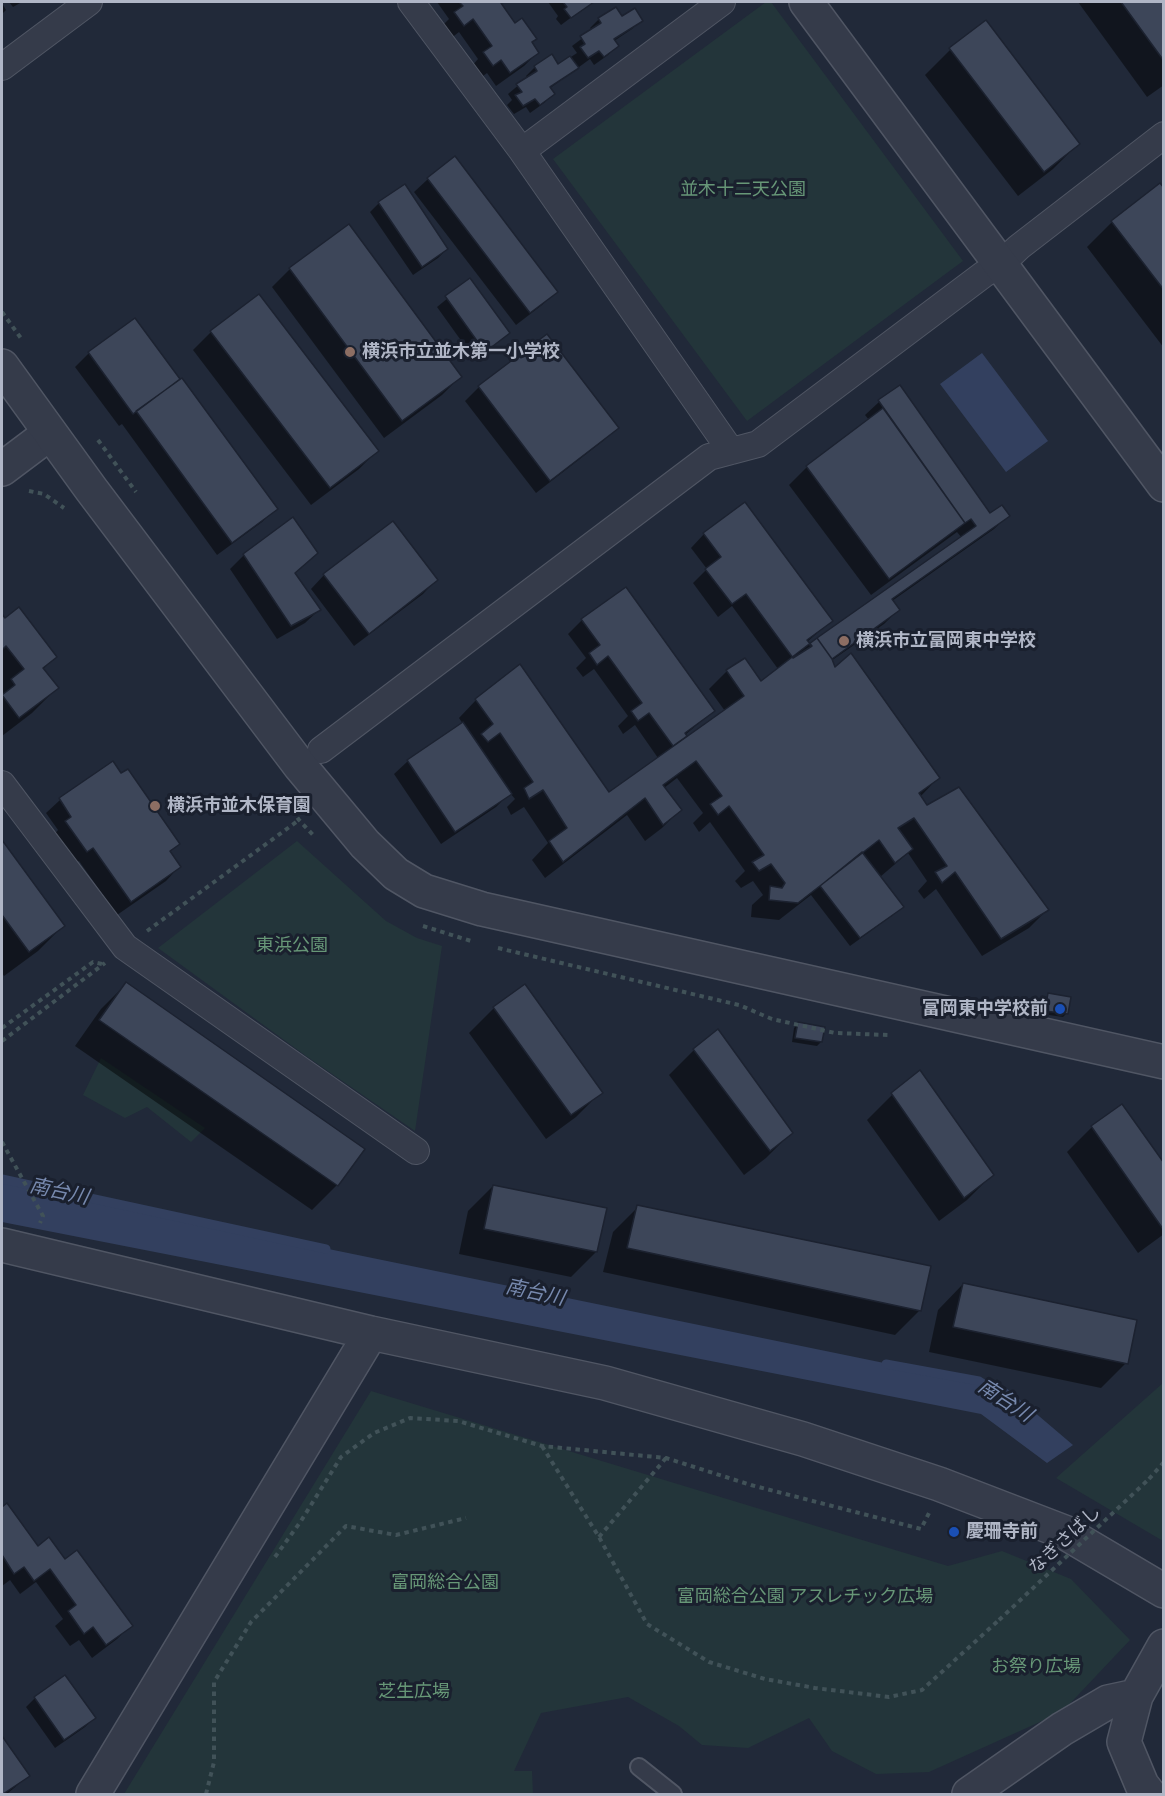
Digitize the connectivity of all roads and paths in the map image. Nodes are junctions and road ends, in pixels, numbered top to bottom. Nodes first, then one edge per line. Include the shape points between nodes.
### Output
1 (89, 2) edge
2 (411, 2) edge
3 (722, 2) edge
4 (806, 2) edge
5 (2, 67) edge
6 (1164, 135) edge
7 (522, 151) junction
8 (1000, 265) junction
9 (2, 366) edge
10 (50, 433) junction
11 (731, 451) junction
12 (11, 482) edge
13 (1164, 485) edge
14 (64, 508) dead end
15 (321, 750) dead end
16 (2, 784) edge
17 (286, 802) dead end
18 (320, 842) dead end
19 (415, 923) dead end
20 (476, 942) dead end
21 (487, 945) dead end
22 (105, 964) dead end
23 (2, 1028) edge
24 (894, 1036) dead end
25 (1164, 1062) edge
26 (2, 1142) edge
27 (416, 1151) dead end
28 (43, 1216) dead end
29 (2, 1245) edge
30 (371, 1333) junction
31 (542, 1446) junction
32 (666, 1458) junction
33 (1164, 1462) edge
34 (939, 1484) junction
35 (466, 1518) dead end
36 (599, 1538) junction
37 (273, 1560) dead end
38 (1164, 1591) edge
39 (1164, 1647) edge
40 (1136, 1696) junction
41 (639, 1767) dead end
42 (93, 1794) edge
43 (206, 1794) edge
44 (673, 1794) edge
45 (969, 1794) edge
46 (1149, 1794) edge

1 - 5 street
2 - 7 street
3 - 7 street
4 - 8 street
6 - 8 street
7 - 11 street
8 - 11 street via 758,444
8 - 13 street
9 - 10 street
10 - 12 street
10 - 25 street via 300,766 364,844 396,874 424,891 482,909
11 - 15 street via 709,457
12 - 14 path via 44,494
16 - 27 street via 125,947
17 - 18 path
19 - 20 path
21 - 24 path via 739,1005 772,1019 836,1033
22 - 23 path via 93,962
26 - 28 path
29 - 30 street
30 - 34 street via 605,1383 803,1439
30 - 42 street
31 - 32 path
31 - 36 path, なぎさばし
31 - 37 path via 458,1421 410,1418 374,1433 341,1457
32 - 34 path via 751,1485 921,1529
32 - 36 path
33 - 36 path, なぎさばし, bridge via 922,1690 889,1697 815,1688 708,1662 647,1624
34 - 38 street via 1064,1532
35 - 43 path via 396,1535 346,1526 251,1622 214,1682 214,1762
39 - 40 street
40 - 45 street via 1108,1702
40 - 46 street via 1124,1742
41 - 44 lane

